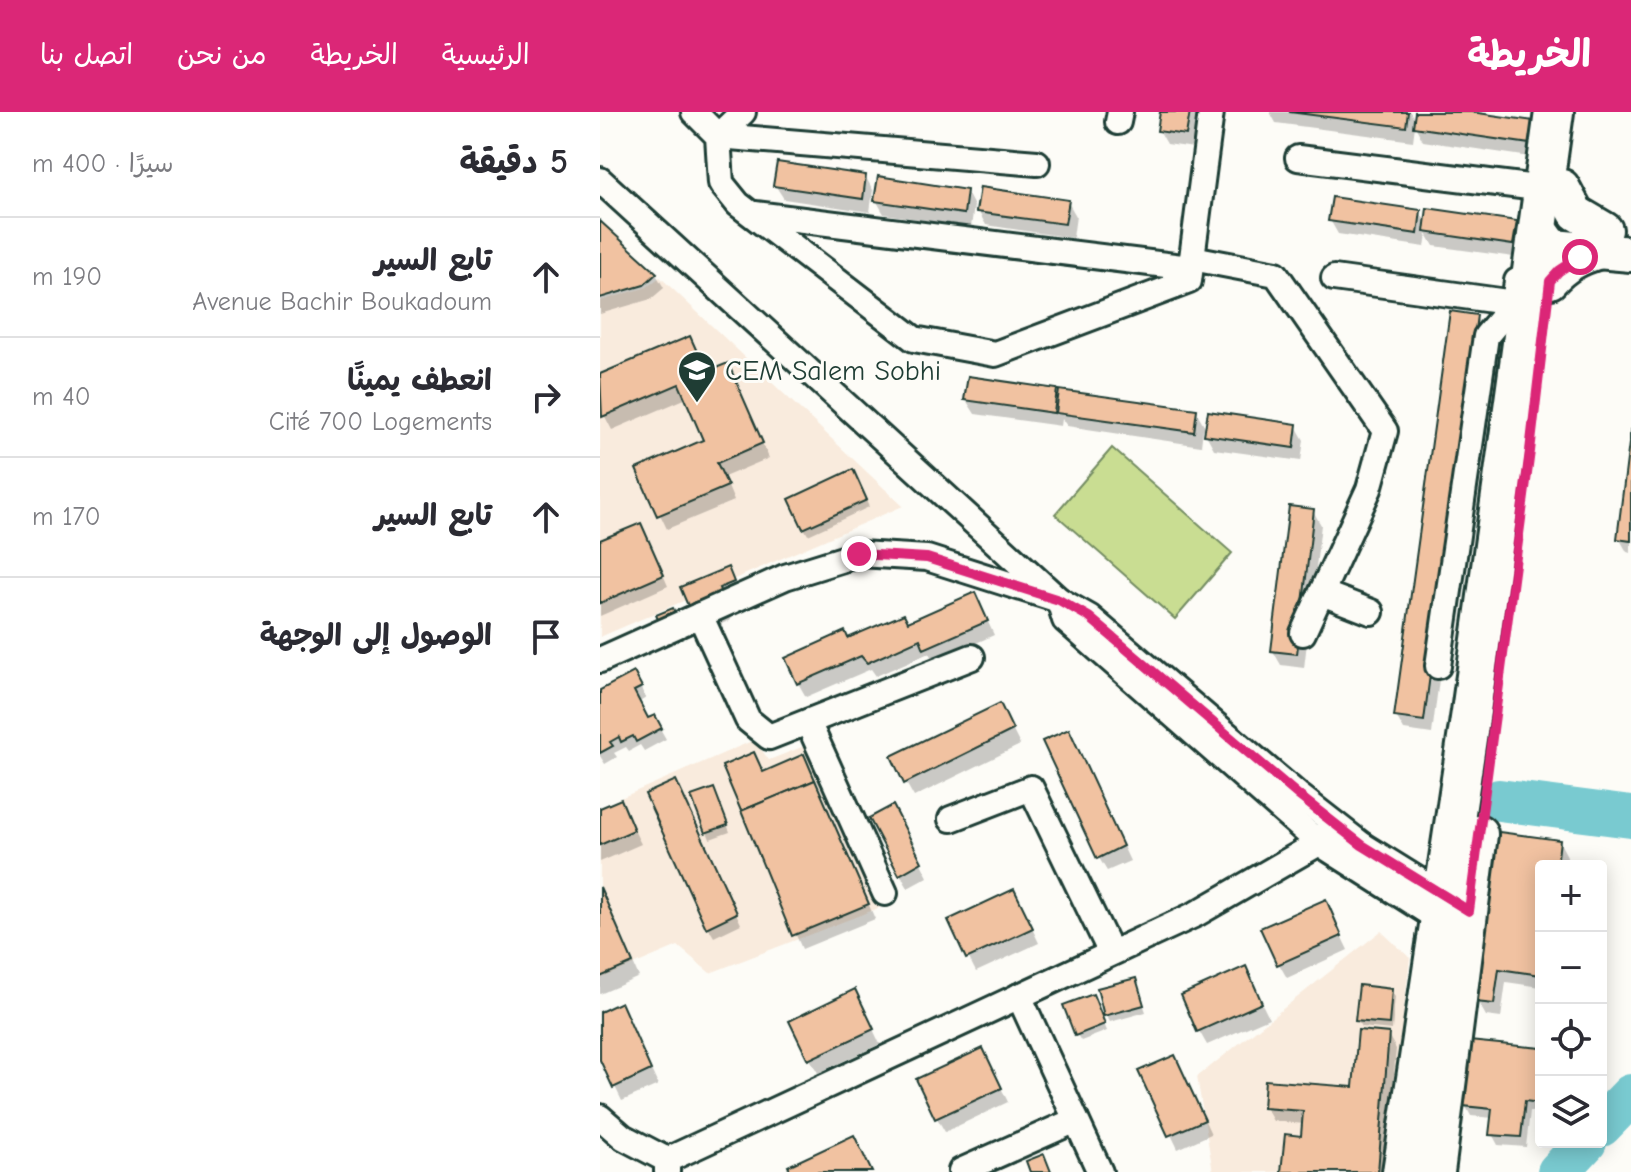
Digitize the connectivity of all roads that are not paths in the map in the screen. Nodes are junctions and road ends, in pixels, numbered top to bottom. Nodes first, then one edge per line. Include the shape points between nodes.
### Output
1 (694, 112) edge
2 (743, 112) edge
3 (1211, 112) edge
4 (1539, 112) edge
5 (1554, 112) edge
6 (1574, 112) edge
7 (718, 136) junction
8 (1298, 158) dead end
9 (1037, 163) dead end
10 (600, 180) edge
11 (1546, 187) junction
12 (752, 214) junction
13 (1546, 242) junction
14 (1617, 242) edge
15 (1191, 263) junction
16 (1334, 278) dead end
17 (1514, 303) junction
18 (1322, 593) junction
19 (1059, 600) junction
20 (1371, 612) dead end
21 (700, 615) junction
22 (1303, 633) dead end
23 (972, 657) dead end
24 (600, 660) edge
25 (1438, 666) dead end
26 (808, 722) junction
27 (951, 819) dead end
28 (1332, 822) junction
29 (1319, 843) junction
30 (1362, 845) junction
31 (885, 893) dead end
32 (1439, 908) junction
33 (1111, 953) junction
34 (1019, 996) junction
35 (600, 1117) edge
36 (1076, 1120) junction
37 (667, 1166) edge
38 (961, 1171) edge
39 (1100, 1172) edge
40 (1402, 1172) edge
41 (1435, 1172) edge

1 - 7 street
2 - 7 street
3 - 15 street
4 - 11 street
5 - 13 main road
6 - 11 main road
7 - 9 street
7 - 12 street via 721,183
8 - 11 street
10 - 19 street
11 - 13 main road
11 - 14 main road
11 - 17 street
12 - 15 street
12 - 15 street via 914,339 995,354 1189,281
13 - 14 main road
13 - 14 main road via 1568,264
13 - 32 main road via 1530,451
15 - 18 street via 1276,274 1385,431 1369,489
16 - 17 street
17 - 25 street via 1486,336
18 - 20 street
18 - 22 street
19 - 21 street via 927,558 859,554 785,577
19 - 28 street via 1089,617
19 - 29 street via 1065,620
21 - 24 street
21 - 26 street via 748,720 769,737
23 - 26 street
26 - 31 street
27 - 33 street via 1031,788
28 - 29 street
28 - 30 street
29 - 30 street
29 - 32 street
29 - 33 street via 1196,914
30 - 32 street
32 - 40 main road
32 - 41 main road
33 - 34 street
34 - 36 street
34 - 37 street
35 - 37 street
36 - 38 street
36 - 39 street

